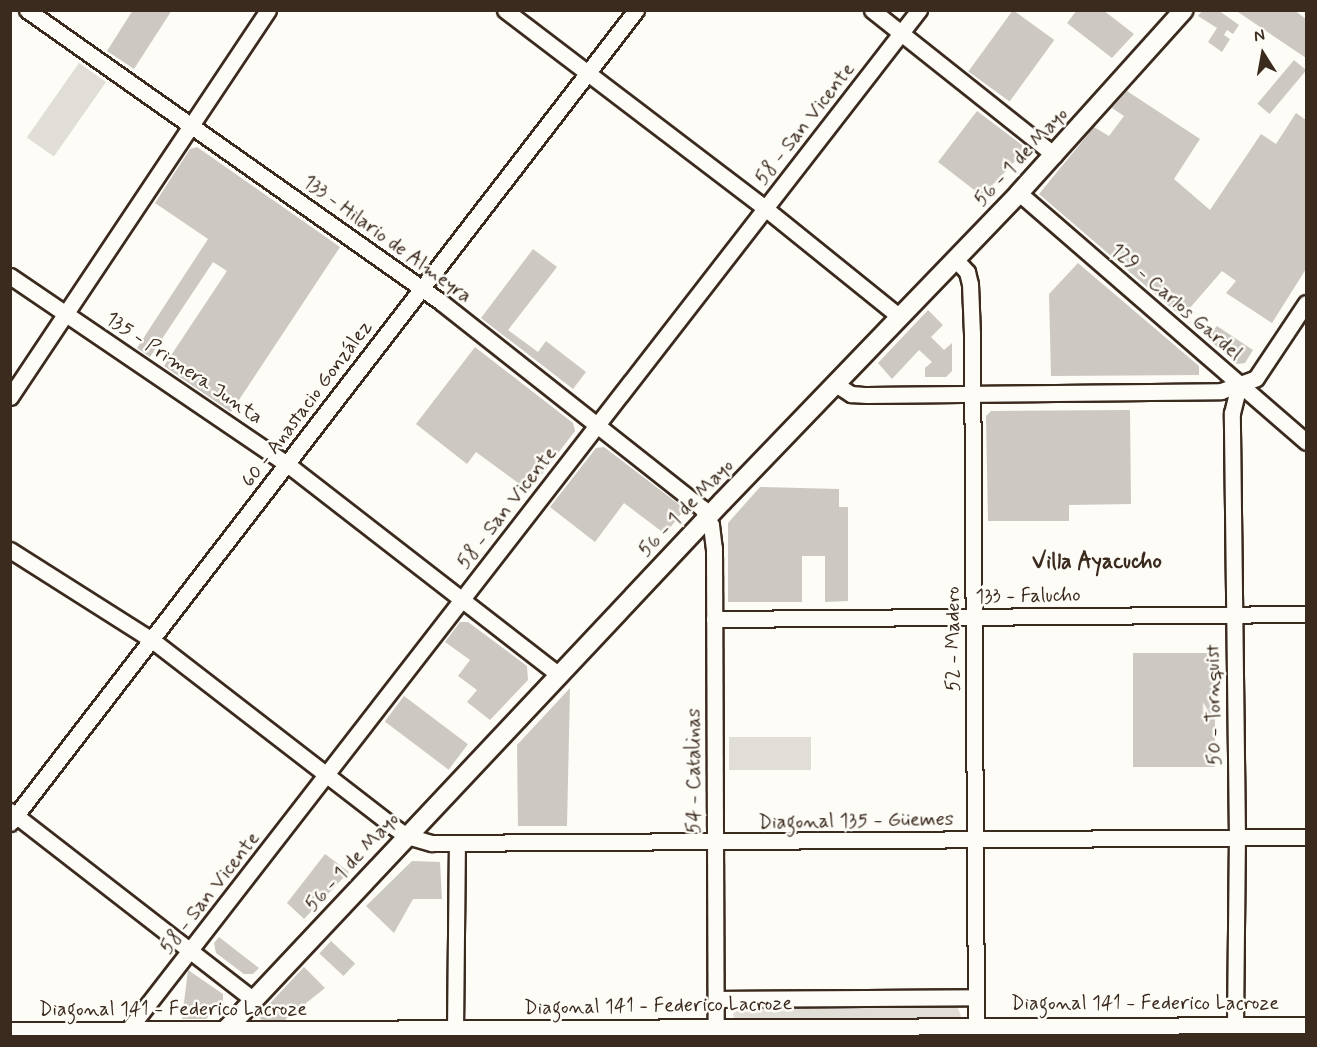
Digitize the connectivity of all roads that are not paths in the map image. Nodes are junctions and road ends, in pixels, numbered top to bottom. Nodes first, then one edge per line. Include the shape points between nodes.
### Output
1 (27, 10) edge
2 (268, 10) edge
3 (505, 10) edge
4 (636, 10) edge
5 (872, 10) edge
6 (919, 10) edge
7 (1184, 10) edge
8 (902, 33) junction
9 (588, 71) junction
10 (192, 126) junction
11 (1054, 155) junction
12 (1019, 193) junction
13 (766, 209) junction
14 (955, 259) junction
15 (10, 276) edge
16 (422, 288) junction
17 (1306, 303) edge
18 (66, 313) junction
19 (900, 317) junction
20 (837, 385) junction
21 (1239, 385) junction
22 (972, 394) junction
23 (10, 397) edge
24 (600, 424) junction
25 (1306, 442) edge
26 (287, 464) junction
27 (708, 517) junction
28 (10, 550) edge
29 (463, 599) junction
30 (1234, 614) junction
31 (1306, 614) edge
32 (974, 618) junction
33 (714, 620) junction
34 (152, 640) junction
35 (559, 675) junction
36 (327, 775) junction
37 (12, 816) edge
38 (407, 836) junction
39 (1306, 837) edge
40 (1237, 838) junction
41 (974, 840) junction
42 (716, 843) junction
43 (457, 845) junction
44 (192, 951) junction
45 (975, 996) junction
46 (716, 999) junction
47 (254, 1000) junction
48 (975, 1023) junction
49 (1306, 1024) edge
50 (1234, 1025) junction
51 (716, 1026) junction
52 (10, 1030) edge
53 (128, 1030) junction
54 (455, 1030) junction
55 (223, 1034) edge

1 - 10 street, 133 - Hilario de Almeyra
2 - 10 street
3 - 9 street
4 - 9 street, 60 - Anastacio González
5 - 8 street
6 - 8 street, 58 - San Vicente
7 - 11 main road, 56 - 1 de Mayo
8 - 11 street
8 - 13 street, 58 - San Vicente
9 - 13 street
9 - 16 street, 60 - Anastacio González
10 - 16 street, 133 - Hilario de Almeyra
10 - 18 street
11 - 12 main road, 56 - 1 de Mayo
12 - 14 main road, 56 - 1 de Mayo
12 - 21 street, 129 - Carlos Gardel
13 - 19 street
13 - 24 street, 58 - San Vicente
14 - 19 main road, 56 - 1 de Mayo
14 - 22 street, 52 - Madero via 967,272 970,284
15 - 18 street, 135 - Primera Junta
16 - 24 street, 133 - Hilario de Almeyra
16 - 26 street, 60 - Anastacio González
17 - 21 street via 1256,378
18 - 23 street
18 - 26 street, 135 - Primera Junta
19 - 20 main road, 56 - 1 de Mayo
20 - 22 street via 851,394
20 - 27 main road, 56 - 1 de Mayo
21 - 22 street via 1198,394
21 - 25 street, 129 - Carlos Gardel
21 - 30 street, 50 - Tornquist via 1232,413
22 - 32 street, 52 - Madero
24 - 27 street, 133 - Hilario de Almeyra via 694,499
24 - 29 street, 58 - San Vicente
26 - 29 street, 135 - Primera Junta
26 - 34 street, 60 - Anastacio González
27 - 33 street, 54 - Catalinas via 714,537
27 - 35 main road, 56 - 1 de Mayo
28 - 34 street
29 - 35 street, 135 - Primera Junta
29 - 36 street, 58 - San Vicente
30 - 31 street, 133 - Falucho
30 - 32 street, 133 - Falucho
30 - 40 street, 50 - Tornquist
32 - 33 street, 133 - Falucho
32 - 41 street, 52 - Madero
33 - 42 street, 54 - Catalinas
34 - 36 street
34 - 37 street, 60 - Anastacio González
35 - 38 main road, 56 - 1 de Mayo
36 - 38 street
36 - 44 street, 58 - San Vicente
37 - 44 street
38 - 43 street, Diagonal 135 - Güemes
38 - 47 main road, 56 - 1 de Mayo
39 - 40 street, Diagonal 135 - Güemes
40 - 41 street, Diagonal 135 - Güemes
40 - 50 street, 50 - Tornquist
41 - 42 street, Diagonal 135 - Güemes
41 - 45 street, 52 - Madero
42 - 43 street, Diagonal 135 - Güemes
42 - 46 street, 54 - Catalinas
43 - 54 street
44 - 47 street
44 - 53 street, 58 - San Vicente
45 - 46 street, Diagonal 141 - Federico Lacroze
45 - 48 street, 52 - Madero
46 - 51 street, 54 - Catalinas
47 - 55 main road, 56 - 1 de Mayo
48 - 50 street, Diagonal 141 - Federico Lacroze
48 - 51 street, Diagonal 141 - Federico Lacroze
49 - 50 street, Diagonal 141 - Federico Lacroze
51 - 54 street, Diagonal 141 - Federico Lacroze
52 - 53 street, Diagonal 141 - Federico Lacroze
53 - 55 street, Diagonal 141 - Federico Lacroze
54 - 55 street, Diagonal 141 - Federico Lacroze

